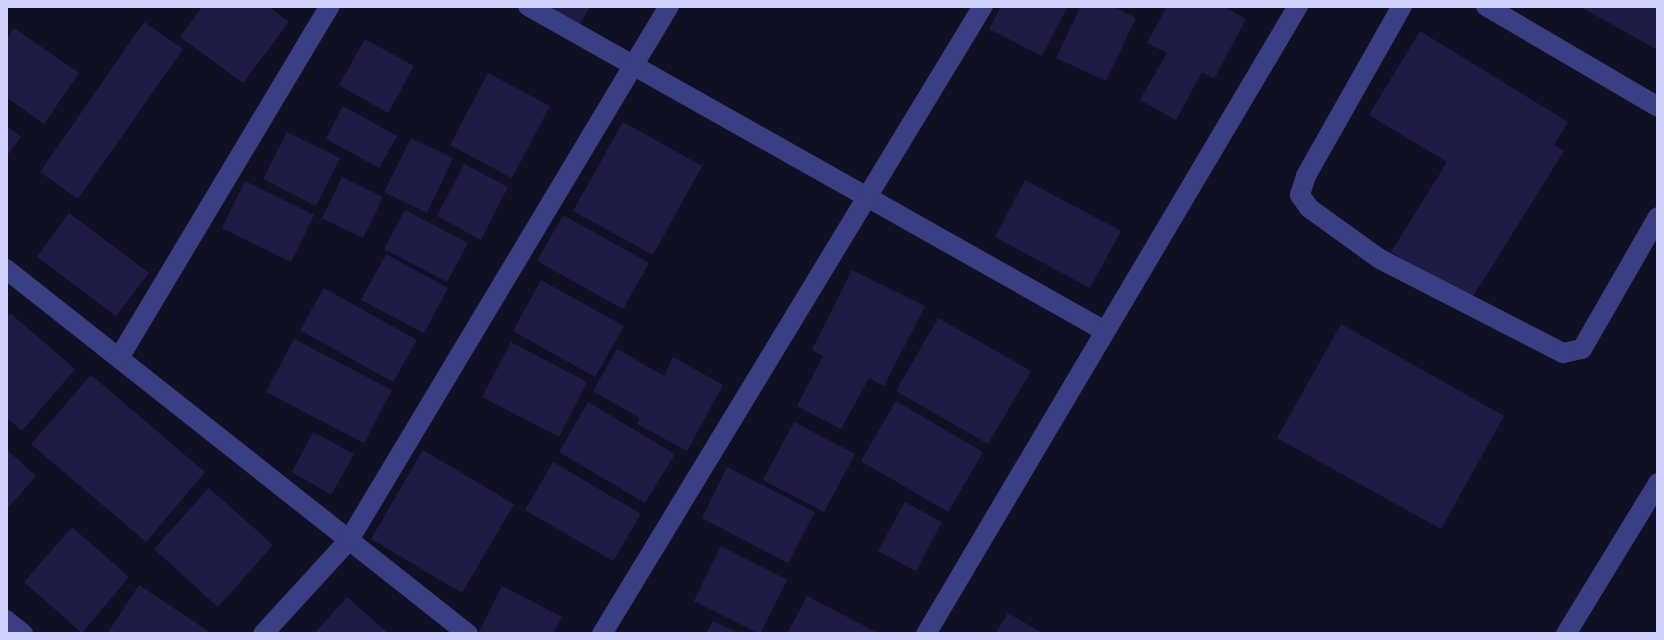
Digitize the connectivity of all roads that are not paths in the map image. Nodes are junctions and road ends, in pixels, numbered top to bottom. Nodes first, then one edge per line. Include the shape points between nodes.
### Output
1 (330, 6) edge
2 (528, 6) edge
3 (669, 6) edge
4 (983, 6) edge
5 (1298, 6) edge
6 (1402, 6) edge
7 (1486, 6) edge
8 (634, 65) junction
9 (1658, 107) edge
10 (867, 196) junction
11 (1658, 217) edge
12 (1651, 248) edge
13 (6, 269) edge
14 (1103, 330) junction
15 (119, 358) junction
16 (1658, 483) edge
17 (349, 540) junction
18 (6, 620) edge
19 (23, 634) edge
20 (263, 634) edge
21 (468, 634) edge
22 (602, 634) edge
23 (926, 634) edge
24 (1566, 634) edge

1 - 15 street
2 - 8 street
3 - 8 street
4 - 10 street
5 - 14 street
6 - 12 street via 1306,176 1300,195 1309,208 1380,259 1563,353 1582,349
7 - 9 street
8 - 10 street
8 - 17 street
10 - 14 street
10 - 22 street
11 - 12 street
13 - 15 street
14 - 23 street
15 - 17 street
16 - 24 street
17 - 20 street
17 - 21 street
18 - 19 street

